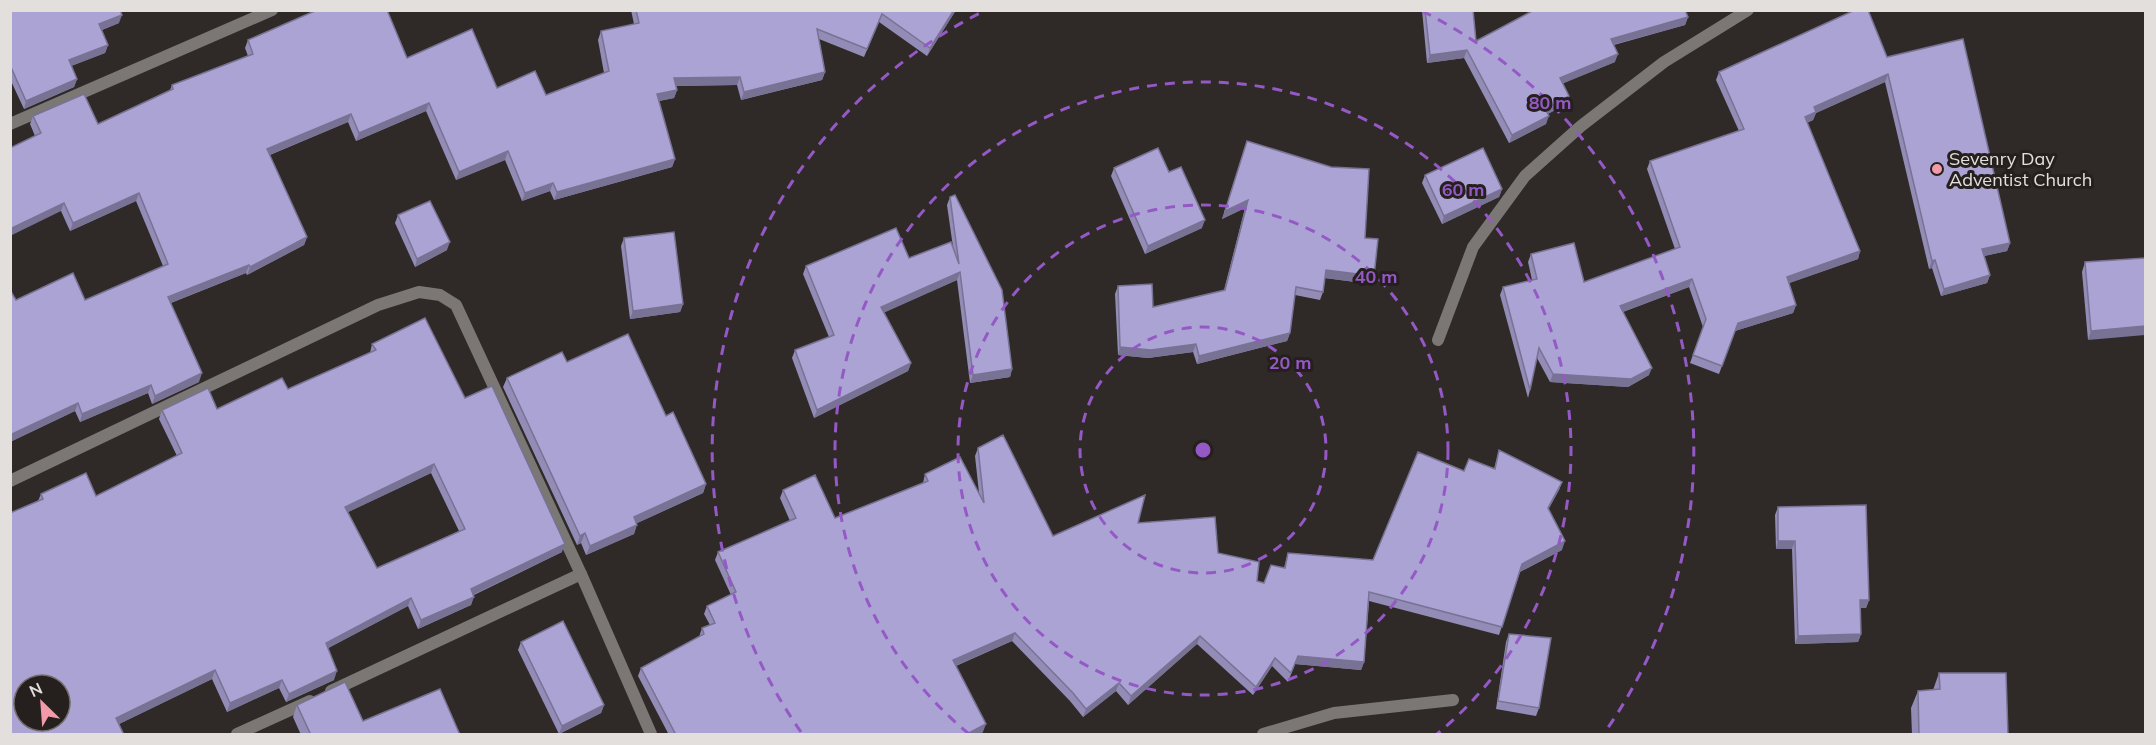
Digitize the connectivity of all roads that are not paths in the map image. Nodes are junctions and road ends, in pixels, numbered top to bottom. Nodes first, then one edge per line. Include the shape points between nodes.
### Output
1 (272, 10) edge
2 (1748, 10) edge
3 (10, 124) edge
4 (1438, 340) dead end
5 (10, 481) edge
6 (581, 574) junction
7 (1453, 700) dead end
8 (237, 735) edge
9 (651, 735) edge
10 (1263, 735) edge

1 - 3 street
2 - 4 street via 1664,62 1581,126 1525,176 1473,247
5 - 6 street via 378,305 419,292 440,295 456,305
6 - 8 street
6 - 9 street
7 - 10 street via 1334,713

